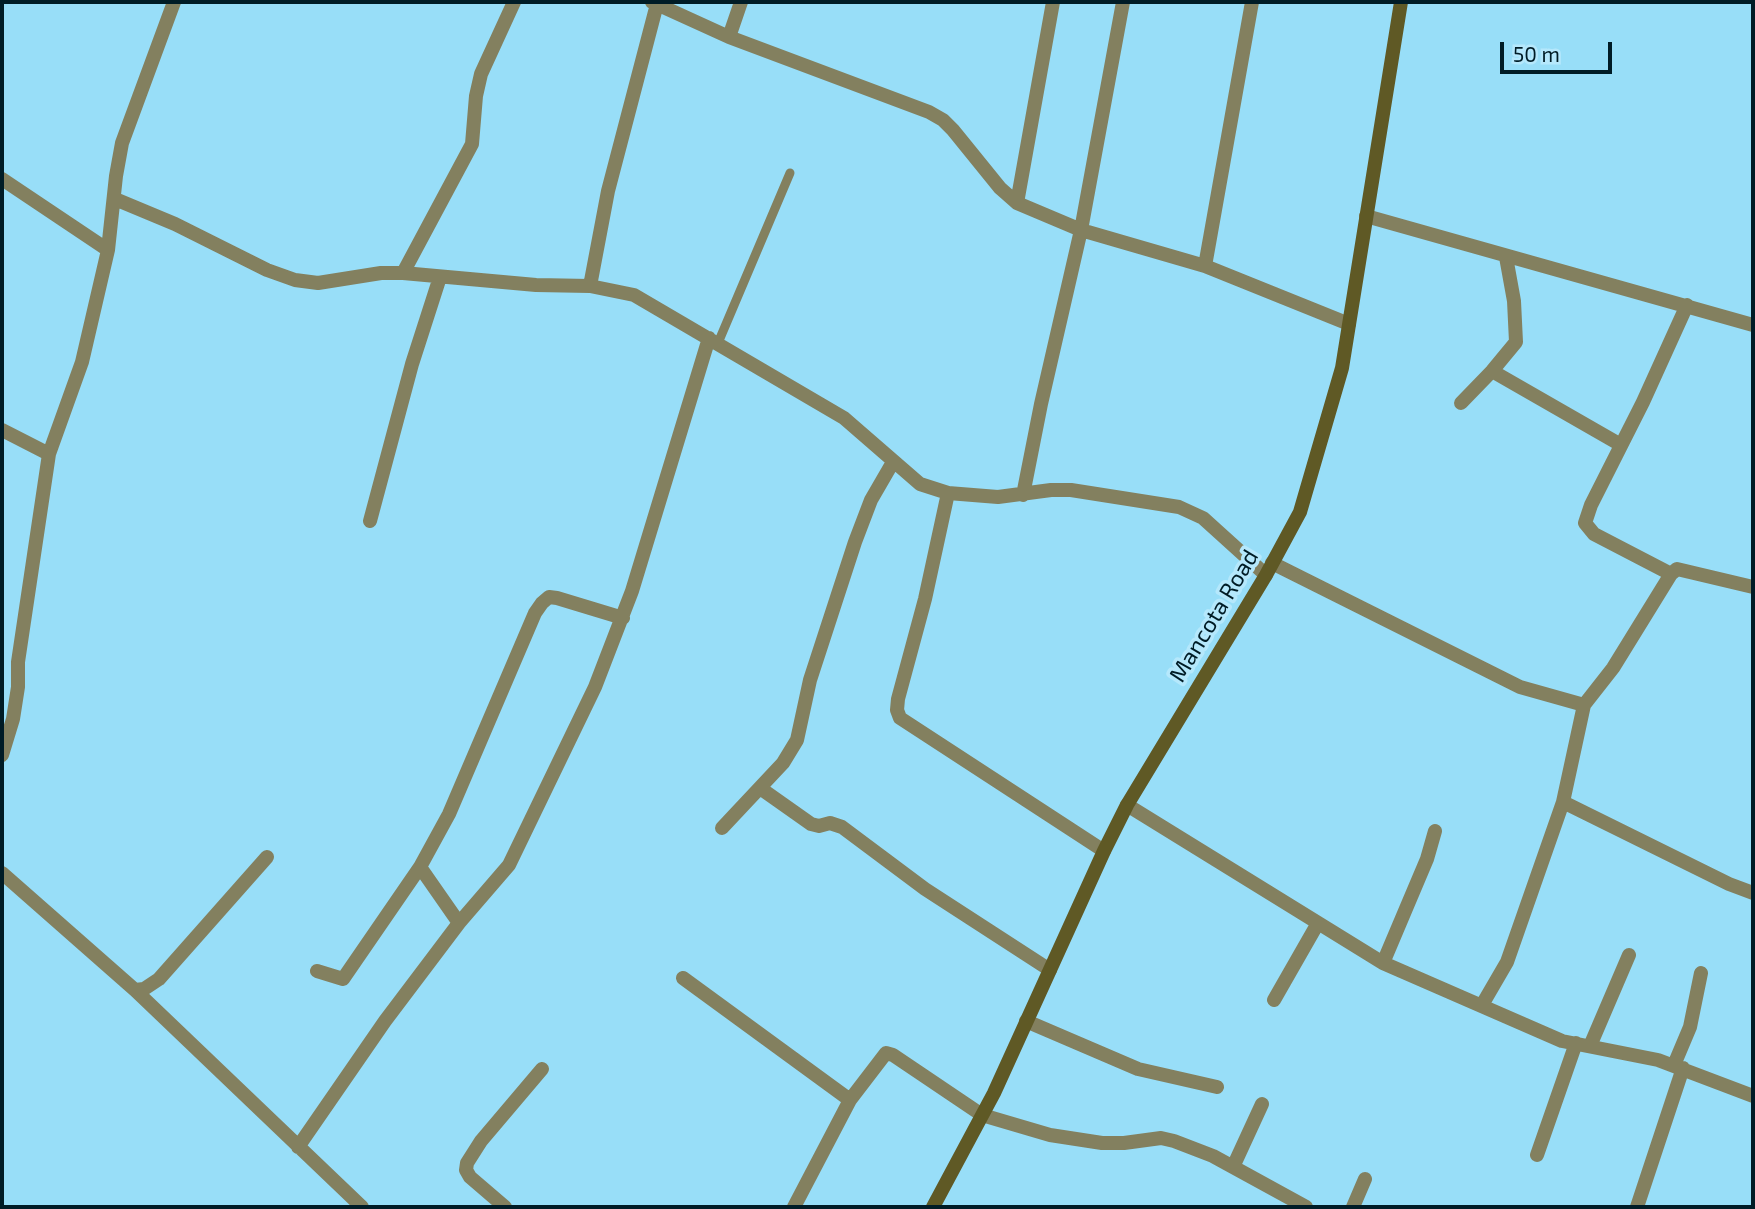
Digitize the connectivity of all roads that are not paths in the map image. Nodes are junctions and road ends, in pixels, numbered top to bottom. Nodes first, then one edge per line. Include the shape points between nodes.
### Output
1 (174, 2) edge
2 (514, 2) edge
3 (741, 2) edge
4 (1053, 2) edge
5 (1123, 2) edge
6 (1252, 2) edge
7 (1401, 2) edge
8 (654, 3) edge
9 (729, 37) junction
10 (790, 173) dead end
11 (2, 179) edge
12 (115, 199) junction
13 (1017, 203) junction
14 (1367, 216) junction
15 (1081, 230) junction
16 (108, 250) junction
17 (1506, 257) junction
18 (1205, 266) junction
19 (403, 273) junction
20 (440, 277) junction
21 (590, 286) junction
22 (1687, 305) junction
23 (1349, 324) junction
24 (1753, 325) edge
25 (714, 340) junction
26 (1493, 371) junction
27 (1461, 404) dead end
28 (2, 430) edge
29 (1621, 445) junction
30 (50, 454) junction
31 (893, 462) junction
32 (948, 493) junction
33 (1023, 495) junction
34 (370, 521) dead end
35 (1269, 569) junction
36 (1671, 574) junction
37 (1753, 587) edge
38 (623, 618) junction
39 (18, 687) junction
40 (2, 692) edge
41 (1584, 705) junction
42 (2, 755) edge
43 (760, 788) junction
44 (1563, 802) junction
45 (1127, 805) junction
46 (722, 828) dead end
47 (1435, 831) dead end
48 (1104, 851) junction
49 (267, 857) dead end
50 (420, 867) junction
51 (2, 873) edge
52 (1753, 893) edge
53 (459, 923) junction
54 (1318, 923) junction
55 (1629, 955) dead end
56 (1383, 963) junction
57 (1050, 970) junction
58 (317, 971) dead end
59 (1701, 972) dead end
60 (683, 978) dead end
61 (135, 990) junction
62 (1274, 1000) dead end
63 (1482, 1005) junction
64 (1026, 1021) junction
65 (1583, 1045) junction
66 (1679, 1067) junction
67 (542, 1069) dead end
68 (1217, 1087) dead end
69 (1753, 1096) edge
70 (850, 1100) junction
71 (1262, 1104) dead end
72 (982, 1115) junction
73 (298, 1147) junction
74 (1537, 1155) dead end
75 (1233, 1167) junction
76 (1365, 1179) dead end
77 (362, 1207) edge
78 (505, 1207) edge
79 (794, 1207) edge
80 (933, 1207) edge
81 (1306, 1207) edge
82 (1353, 1207) edge
83 (1637, 1207) edge

1 - 12 street via 122,144
2 - 19 street via 481,74 472,144
3 - 9 street
4 - 13 street
5 - 15 street
6 - 18 street
7 - 14 main road, Mancota Road
8 - 9 street
8 - 21 street
9 - 13 street via 943,120
10 - 25 lane
11 - 16 street
12 - 16 street
12 - 19 street via 295,280 318,283
13 - 15 street
14 - 17 street
14 - 23 main road, Mancota Road
15 - 18 street
15 - 33 street
16 - 30 street via 82,362
17 - 22 street
17 - 26 street via 1517,336
18 - 23 street
19 - 20 street
20 - 21 street
20 - 34 street
21 - 25 street via 634,295
22 - 24 street
22 - 29 street
23 - 35 main road, Mancota Road via 1342,368 1300,512
25 - 31 street via 844,418
25 - 38 street
26 - 27 street
26 - 29 street
28 - 30 street
29 - 36 street via 1585,523 1594,534
30 - 39 street
31 - 32 street via 920,484
31 - 43 street via 871,500 855,542 810,680 797,740
32 - 33 street
32 - 48 street via 898,699 900,718
33 - 35 street via 1071,490 1179,508 1203,518
35 - 41 street via 1520,687
35 - 45 main road, Mancota Road
36 - 37 street via 1687,570
36 - 41 street via 1613,668
38 - 50 street via 557,598 542,603 449,814
38 - 53 street via 524,838 509,864
39 - 40 street
39 - 42 street
41 - 44 street
43 - 46 street
43 - 57 street via 811,824 842,827 925,889
44 - 52 street
44 - 63 street via 1507,962
45 - 48 main road, Mancota Road
45 - 54 street
47 - 56 street
48 - 57 main road, Mancota Road
49 - 61 street via 159,979
50 - 53 street
50 - 58 street via 342,979
51 - 61 street
53 - 73 street
54 - 56 street
54 - 62 street
55 - 65 street
56 - 63 street
57 - 64 main road, Mancota Road
59 - 66 street
60 - 70 street
61 - 73 street
63 - 65 street via 1562,1041
64 - 68 street via 1138,1069
64 - 72 main road, Mancota Road
65 - 66 street
65 - 74 street
66 - 69 street
66 - 83 street
67 - 78 street via 467,1163 470,1177
70 - 72 street via 886,1053
70 - 79 street
71 - 75 street
72 - 75 street via 1050,1135 1101,1143 1161,1138
72 - 80 main road, Mancota Road
73 - 77 street
75 - 81 street
76 - 82 street

